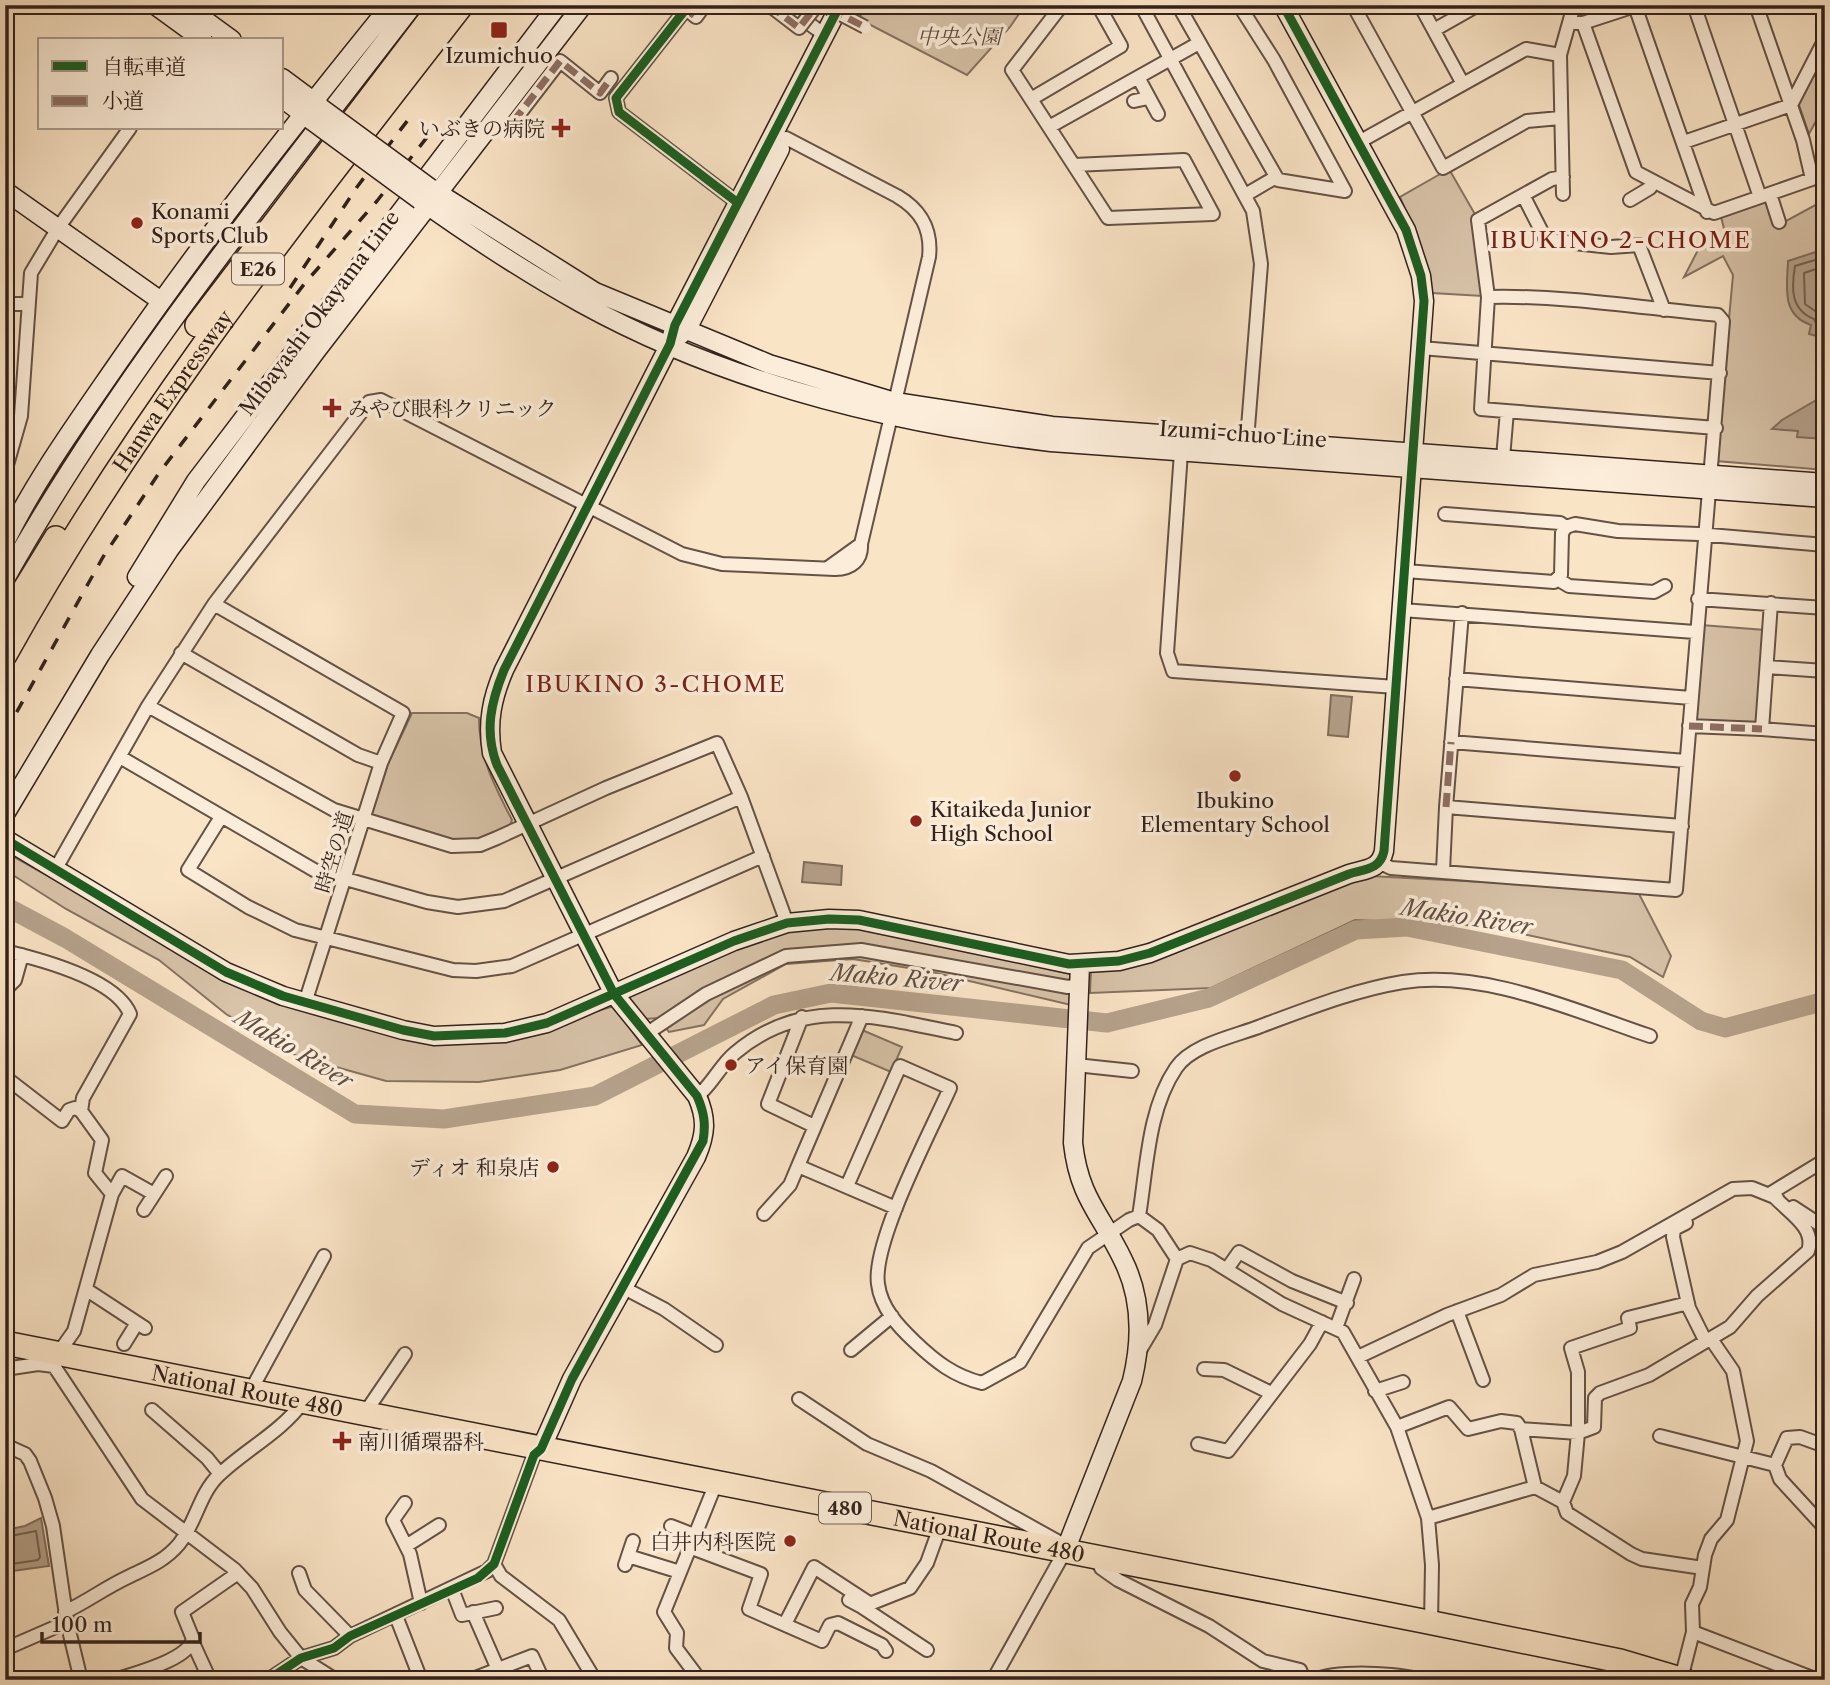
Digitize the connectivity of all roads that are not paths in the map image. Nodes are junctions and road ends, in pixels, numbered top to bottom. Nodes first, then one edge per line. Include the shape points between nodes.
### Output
1 (155, 5) edge
2 (184, 5) edge
3 (391, 5) edge
4 (413, 5) edge
5 (441, 5) edge
6 (462, 5) edge
7 (558, 5) edge
8 (583, 5) edge
9 (681, 5) edge
10 (689, 5) edge
11 (705, 5) edge
12 (769, 5) edge
13 (783, 5) edge
14 (817, 5) edge
15 (823, 5) edge
16 (840, 5) edge
17 (853, 5) edge
18 (1062, 5) edge
19 (1098, 5) edge
20 (1141, 5) edge
21 (1178, 5) edge
22 (1239, 5) edge
23 (1283, 5) edge
24 (1353, 5) edge
25 (1420, 5) edge
26 (1478, 5) edge
27 (1574, 5) edge
28 (1694, 5) edge
29 (1756, 5) edge
30 (1820, 5) edge
31 (1637, 6) edge
32 (1825, 20) edge
33 (1569, 22) junction
34 (1583, 23) junction
35 (865, 27) dead end
36 (1434, 30) junction
37 (825, 35) junction
38 (197, 38) edge
39 (229, 38) edge
40 (1825, 39) edge
41 (1199, 43) junction
42 (1560, 55) junction
43 (1172, 58) junction
44 (1138, 77) junction
45 (611, 78) dead end
46 (284, 80) edge
47 (1464, 84) junction
48 (1148, 98) junction
49 (284, 99) edge
50 (1031, 99) junction
51 (1135, 101) dead end
52 (1791, 106) junction
53 (312, 111) junction
54 (1412, 113) junction
55 (1158, 114) dead end
56 (1560, 118) junction
57 (513, 122) dead end
58 (1735, 125) junction
59 (1049, 127) junction
60 (129, 130) edge
61 (786, 138) junction
62 (1359, 142) junction
63 (1684, 142) junction
64 (1074, 165) junction
65 (1276, 177) junction
66 (1563, 177) junction
67 (1654, 181) junction
68 (5, 191) edge
69 (1247, 194) junction
70 (1563, 194) dead end
71 (1523, 195) junction
72 (1765, 195) junction
73 (429, 197) junction
74 (1630, 200) dead end
75 (738, 203) junction
76 (1707, 212) junction
77 (1779, 222) dead end
78 (58, 228) junction
79 (1488, 298) junction
80 (161, 301) junction
81 (5, 304) edge
82 (27, 304) junction
83 (1664, 310) junction
84 (681, 327) junction
85 (670, 344) junction
86 (1421, 348) junction
87 (1485, 354) junction
88 (1720, 373) junction
89 (893, 409) junction
90 (1507, 411) junction
91 (1716, 428) junction
92 (1247, 440) junction
93 (1181, 452) junction
94 (1503, 458) junction
95 (1412, 460) junction
96 (5, 472) edge
97 (1710, 482) junction
98 (1825, 484) edge
99 (1825, 498) edge
100 (588, 507) junction
101 (1445, 514) dead end
102 (1566, 527) junction
103 (1703, 536) junction
104 (64, 540) junction
105 (5, 542) edge
106 (1825, 545) edge
107 (1405, 571) junction
108 (5, 579) edge
109 (1559, 580) junction
110 (1665, 586) dead end
111 (1698, 598) junction
112 (1771, 603) junction
113 (214, 604) junction
114 (1825, 608) edge
115 (1402, 610) junction
116 (1462, 613) junction
117 (5, 621) edge
118 (1695, 632) junction
119 (181, 653) junction
120 (5, 655) edge
121 (100, 655) junction
122 (1767, 667) junction
123 (1825, 671) edge
124 (1457, 679) junction
125 (1396, 687) junction
126 (1691, 698) junction
127 (148, 706) junction
128 (1689, 726) junction
129 (1762, 729) junction
130 (1825, 734) edge
131 (1451, 743) junction
132 (120, 757) junction
133 (1686, 761) junction
134 (381, 763) junction
135 (741, 797) junction
136 (1446, 807) junction
137 (5, 814) edge
138 (221, 817) junction
139 (363, 820) junction
140 (527, 824) junction
141 (1682, 826) junction
142 (5, 839) edge
143 (763, 856) junction
144 (1380, 863) junction
145 (55, 870) junction
146 (1443, 871) junction
147 (347, 878) junction
148 (554, 878) junction
149 (787, 923) junction
150 (582, 936) junction
151 (327, 940) junction
152 (5, 951) edge
153 (22, 955) junction
154 (1080, 965) junction
155 (1079, 987) junction
156 (5, 990) edge
157 (614, 994) junction
158 (305, 1003) junction
159 (862, 1016) junction
160 (802, 1017) junction
161 (956, 1033) dead end
162 (648, 1036) junction
163 (1650, 1036) dead end
164 (1076, 1061) junction
165 (1127, 1075) dead end
166 (5, 1077) edge
167 (694, 1093) junction
168 (81, 1111) junction
169 (814, 1126) junction
170 (1825, 1160) edge
171 (798, 1166) junction
172 (166, 1176) dead end
173 (847, 1186) junction
174 (1770, 1193) junction
175 (112, 1194) junction
176 (154, 1194) junction
177 (896, 1208) junction
178 (1699, 1208) junction
179 (144, 1210) dead end
180 (772, 1211) dead end
181 (1139, 1216) junction
182 (1825, 1228) edge
183 (1108, 1235) junction
184 (324, 1256) dead end
185 (1177, 1259) junction
186 (1227, 1269) junction
187 (1354, 1279) dead end
188 (622, 1287) junction
189 (87, 1290) junction
190 (1347, 1303) junction
191 (1688, 1303) junction
192 (1457, 1311) junction
193 (892, 1316) junction
194 (1322, 1322) junction
195 (1336, 1328) junction
196 (1708, 1340) junction
197 (5, 1343) edge
198 (124, 1344) dead end
199 (716, 1345) dead end
200 (851, 1350) dead end
201 (1139, 1353) junction
202 (405, 1354) dead end
203 (1358, 1357) junction
204 (56, 1360) junction
205 (1204, 1369) dead end
206 (5, 1370) edge
207 (1483, 1380) dead end
208 (1404, 1382) dead end
209 (1376, 1391) junction
210 (250, 1392) junction
211 (1271, 1393) junction
212 (1578, 1393) junction
213 (1598, 1395) junction
214 (799, 1399) dead end
215 (303, 1402) junction
216 (152, 1410) dead end
217 (367, 1415) junction
218 (1397, 1427) junction
219 (1521, 1429) junction
220 (1578, 1433) junction
221 (1660, 1436) dead end
222 (1198, 1444) dead end
223 (5, 1445) edge
224 (1825, 1446) edge
225 (541, 1449) junction
226 (1745, 1456) junction
227 (1775, 1465) junction
228 (220, 1474) junction
229 (716, 1483) junction
230 (1535, 1487) junction
231 (1563, 1502) junction
232 (405, 1503) dead end
233 (1428, 1518) junction
234 (439, 1525) dead end
235 (671, 1526) dead end
236 (940, 1527) junction
237 (186, 1532) junction
238 (1825, 1539) edge
239 (633, 1541) dead end
240 (692, 1541) junction
241 (406, 1546) junction
242 (1824, 1548) edge
243 (1065, 1551) junction
244 (1097, 1557) junction
245 (494, 1564) junction
246 (1703, 1567) junction
247 (238, 1573) junction
248 (299, 1573) dead end
249 (680, 1573) junction
250 (452, 1589) junction
251 (849, 1600) dead end
252 (421, 1603) junction
253 (866, 1605) junction
254 (496, 1608) dead end
255 (473, 1612) junction
256 (396, 1616) junction
257 (66, 1617) junction
258 (1431, 1623) junction
259 (785, 1624) junction
260 (1693, 1632) junction
261 (350, 1636) junction
262 (193, 1643) junction
263 (5, 1649) edge
264 (928, 1650) dead end
265 (886, 1651) dead end
266 (301, 1658) junction
267 (497, 1667) junction
268 (274, 1678) edge
269 (695, 1678) edge
270 (995, 1679) edge
271 (1682, 1679) edge
272 (1815, 1679) edge
273 (81, 1680) edge
274 (115, 1680) edge
275 (210, 1680) edge
276 (336, 1680) edge
277 (421, 1680) edge
278 (470, 1680) edge
279 (543, 1680) edge
280 (595, 1680) edge
281 (1304, 1680) edge
282 (1315, 1680) edge
283 (1421, 1680) edge

1 - 38 street
2 - 39 street
3 - 53 street
4 - 108 street via 157,341 61,484
5 - 104 highway, Hanwa Expressway / E26 via 179,350
6 - 104 highway, Hanwa Expressway / E26 via 184,369
7 - 121 street, Mibayashi Okayama Line via 196,481 110,622
8 - 73 street, Mibayashi Okayama Line
9 - 11 street, bridge via 696,17
10 - 75 street via 617,98 616,106 640,130
12 - 14 street, bridge via 799,29
13 - 37 street
15 - 35 street, bridge
16 - 37 street
17 - 61 street
18 - 50 street via 1012,70
19 - 50 street via 1121,46
20 - 43 street
21 - 41 street
22 - 65 street via 1348,197
23 - 62 street
24 - 54 street
25 - 36 street
26 - 36 street
27 - 33 street
28 - 58 street
29 - 52 street
30 - 32 street
31 - 34 street
31 - 63 street
33 - 34 street
33 - 42 street
34 - 67 street via 1636,172
36 - 47 street
37 - 75 street
40 - 52 street
41 - 43 street
41 - 65 street
42 - 47 street via 1526,49
42 - 56 street
43 - 44 street
43 - 69 street
44 - 48 street
44 - 59 street
45 - 57 street via 600,93 560,61
46 - 53 street
47 - 54 street
48 - 51 street
48 - 55 street
49 - 53 street
50 - 59 street
52 - 58 street
52 - 72 street via 1812,179
53 - 73 street, bridge
53 - 80 street
54 - 56 street via 1443,168 1527,121
54 - 62 street
56 - 66 street
58 - 63 street
58 - 72 street
59 - 64 street
60 - 78 street
61 - 84 street
61 - 89 street via 912,205 922,217 930,242 929,257
62 - 86 street via 1414,250 1424,302
63 - 76 street
64 - 64 street via 1108,218 1213,214 1184,160
65 - 69 street
66 - 70 street
66 - 71 street
67 - 74 street
67 - 76 street
68 - 78 street
69 - 92 street via 1261,264
71 - 79 street via 1478,220
71 - 83 street via 1546,240 1611,247 1639,245
72 - 76 street
72 - 77 street
73 - 84 street, Izumi-chuo Line via 595,292
73 - 85 street, Izumi-chuo Line via 581,303
73 - 121 street, Mibayashi Okayama Line via 169,550
75 - 84 street
78 - 80 street
78 - 82 street via 31,273
79 - 83 street via 1528,296
79 - 87 street
80 - 105 street via 39,481
81 - 82 street
82 - 96 street via 21,416
83 - 88 street via 1718,315 1723,321
84 - 85 street
84 - 89 street, Izumi-chuo Line
85 - 89 street, Izumi-chuo Line via 799,392
85 - 100 street
86 - 87 street
86 - 95 street
87 - 88 street
87 - 90 street via 1481,410
88 - 91 street
89 - 92 street, Izumi-chuo Line
89 - 93 street, Izumi-chuo Line via 979,433
89 - 100 street via 861,553 853,565 841,569 696,559
90 - 91 street
90 - 94 street
91 - 97 street
92 - 95 street, Izumi-chuo Line
93 - 95 street, Izumi-chuo Line
93 - 125 street via 1167,653 1173,671
94 - 95 street, Izumi-chuo Line
94 - 97 street, Izumi-chuo Line
95 - 97 street, Izumi-chuo Line
95 - 107 street
97 - 98 street, Izumi-chuo Line
97 - 99 street, Izumi-chuo Line
97 - 103 street
100 - 113 street via 381,400 373,400 365,404
100 - 140 street via 492,699 492,753
101 - 102 street
102 - 103 street via 1575,524
102 - 109 street
103 - 106 street
103 - 111 street
104 - 117 highway, Hanwa Expressway / E26
104 - 120 highway, Hanwa Expressway / E26
107 - 109 street via 1530,583
107 - 115 street
109 - 110 street via 1569,586 1654,592
111 - 112 street
111 - 118 street
112 - 114 street
112 - 122 street
113 - 119 street
113 - 134 street, 時空の道 via 403,713
115 - 116 street
115 - 125 street
116 - 118 street
116 - 124 street
118 - 126 street
119 - 127 street
119 - 134 street via 358,755
121 - 137 street, Mibayashi Okayama Line
122 - 123 street
122 - 129 street
124 - 126 street
124 - 131 street
125 - 144 street
126 - 128 street
127 - 132 street
127 - 139 street via 334,810
128 - 129 street
128 - 133 street
129 - 130 street
131 - 133 street
131 - 136 street
132 - 138 street
132 - 145 street
133 - 141 street
134 - 139 street, 時空の道
135 - 140 street via 717,743
135 - 143 street
135 - 148 street
136 - 141 street
136 - 146 street
138 - 147 street via 314,870
138 - 151 street via 188,870 248,907
139 - 140 street via 460,846 480,845
139 - 147 street, 時空の道
140 - 148 street
141 - 146 street via 1676,890
142 - 145 street
143 - 149 street
143 - 150 street
144 - 146 street via 1391,868
144 - 154 street via 1150,953
145 - 158 street via 226,972
147 - 148 street via 458,907 504,901
147 - 151 street, 時空の道
148 - 150 street
149 - 154 street via 859,920
149 - 157 street
150 - 151 street via 512,966 476,971 432,966
150 - 157 street
151 - 158 street, 時空の道
152 - 153 street
153 - 156 street via 15,979
153 - 168 street via 52,962 117,996 130,1014 83,1098
154 - 155 street
155 - 162 street via 862,950 786,956 706,994
155 - 164 street
157 - 158 street via 527,1030 474,1036 403,1030
157 - 162 street
159 - 160 street
159 - 161 street via 934,1034
159 - 169 street
160 - 167 street via 763,1033 735,1053 712,1077 706,1091
160 - 169 street via 768,1104
162 - 167 street
163 - 181 street via 1499,987 1448,981 1405,982 1315,1006 1201,1049 1178,1064 1154,1118
164 - 165 street
164 - 183 street via 1075,1163 1082,1191
166 - 168 street via 35,1106 62,1121 69,1110
167 - 188 street via 704,1111 703,1141
168 - 175 street via 102,1140 95,1173
169 - 171 street
170 - 174 street
171 - 173 street
171 - 180 street
172 - 176 street
173 - 177 street
173 - 177 street via 900,1066 950,1088
174 - 178 street via 1733,1189
174 - 182 street
174 - 196 street via 1807,1229 1812,1241 1808,1251 1730,1327
175 - 176 street via 122,1175
175 - 189 street
176 - 179 street
177 - 193 street via 877,1282
178 - 191 street via 1696,1217 1674,1230 1673,1237
178 - 192 street via 1622,1252 1534,1275 1501,1295
181 - 183 street
181 - 185 street via 1158,1230
183 - 193 street via 1088,1248 1020,1362 982,1383 959,1377 937,1363
183 - 201 street via 1123,1258 1136,1294
184 - 210 street via 310,1291
185 - 186 street via 1190,1253
185 - 201 street via 1155,1325
186 - 190 street via 1239,1252 1292,1281
186 - 194 street via 1282,1304
187 - 190 street
188 - 199 street
188 - 225 street via 572,1379
189 - 198 street via 141,1326
189 - 204 street via 69,1342
190 - 195 street
191 - 196 street
191 - 212 street via 1628,1318 1630,1328 1571,1348
192 - 203 street
192 - 207 street
193 - 200 street
194 - 195 street
194 - 211 street
195 - 203 street
196 - 213 street via 1649,1375
196 - 226 street via 1733,1371 1746,1429
197 - 204 highway, National Route 480 / 480
201 - 243 street
202 - 217 street via 389,1367
203 - 209 street
204 - 206 street
204 - 210 highway, National Route 480 / 480
204 - 237 street via 142,1499
205 - 211 street via 1224,1370
208 - 209 street
209 - 218 street
210 - 215 highway, National Route 480 / 480
211 - 222 street via 1228,1451
212 - 213 street
212 - 220 street
213 - 220 street via 1594,1427
214 - 243 street via 867,1444 931,1471 1057,1541
215 - 217 highway, National Route 480 / 480
215 - 228 street via 258,1446
216 - 228 street
217 - 225 highway, National Route 480 / 480
218 - 219 street via 1449,1407 1468,1429 1502,1421 1517,1423
218 - 233 street
219 - 220 street
219 - 230 street
220 - 231 street via 1574,1476
221 - 226 street
223 - 257 street via 25,1454 44,1499 53,1526
224 - 227 street via 1800,1437 1787,1438
225 - 229 highway, National Route 480 / 480
225 - 245 street via 534,1455
226 - 227 street
226 - 246 street via 1727,1520 1712,1539
227 - 238 street via 1780,1479 1824,1527
228 - 237 street via 208,1486
229 - 236 highway, National Route 480 / 480
229 - 240 street
230 - 231 street
230 - 233 street
231 - 246 street via 1567,1513 1642,1559
232 - 241 street via 393,1520
233 - 258 street
234 - 241 street
235 - 240 street
236 - 243 highway, National Route 480 / 480
236 - 253 street via 907,1596
237 - 247 street
237 - 257 street via 168,1555 149,1569 126,1577
238 - 242 street
239 - 249 street via 627,1560
240 - 249 street
240 - 259 street via 761,1574 749,1609
241 - 252 street
243 - 244 highway, National Route 480 / 480
243 - 270 street
244 - 258 highway, National Route 480 / 480
244 - 281 street via 1101,1568 1118,1580 1209,1626 1263,1661 1300,1670
245 - 250 street via 478,1578
245 - 280 street via 501,1576 559,1620
246 - 260 street via 1692,1604
247 - 262 street via 182,1612
247 - 266 street
248 - 261 street via 305,1590
249 - 269 street via 664,1612 677,1633 676,1648
250 - 252 street
250 - 255 street via 462,1615
251 - 253 street
252 - 256 street
253 - 259 street via 814,1567
253 - 264 street via 904,1642
254 - 255 street
255 - 267 street
256 - 261 street
256 - 277 street
257 - 263 street
257 - 273 street
258 - 271 highway, National Route 480 / 480 via 1620,1661
259 - 265 street via 819,1645 831,1625 838,1623
260 - 271 street
260 - 272 street
261 - 266 street via 334,1648
262 - 274 street via 162,1664
262 - 275 street
266 - 268 street
266 - 276 street
267 - 278 street
267 - 279 street via 533,1656
282 - 283 street via 1364,1675

